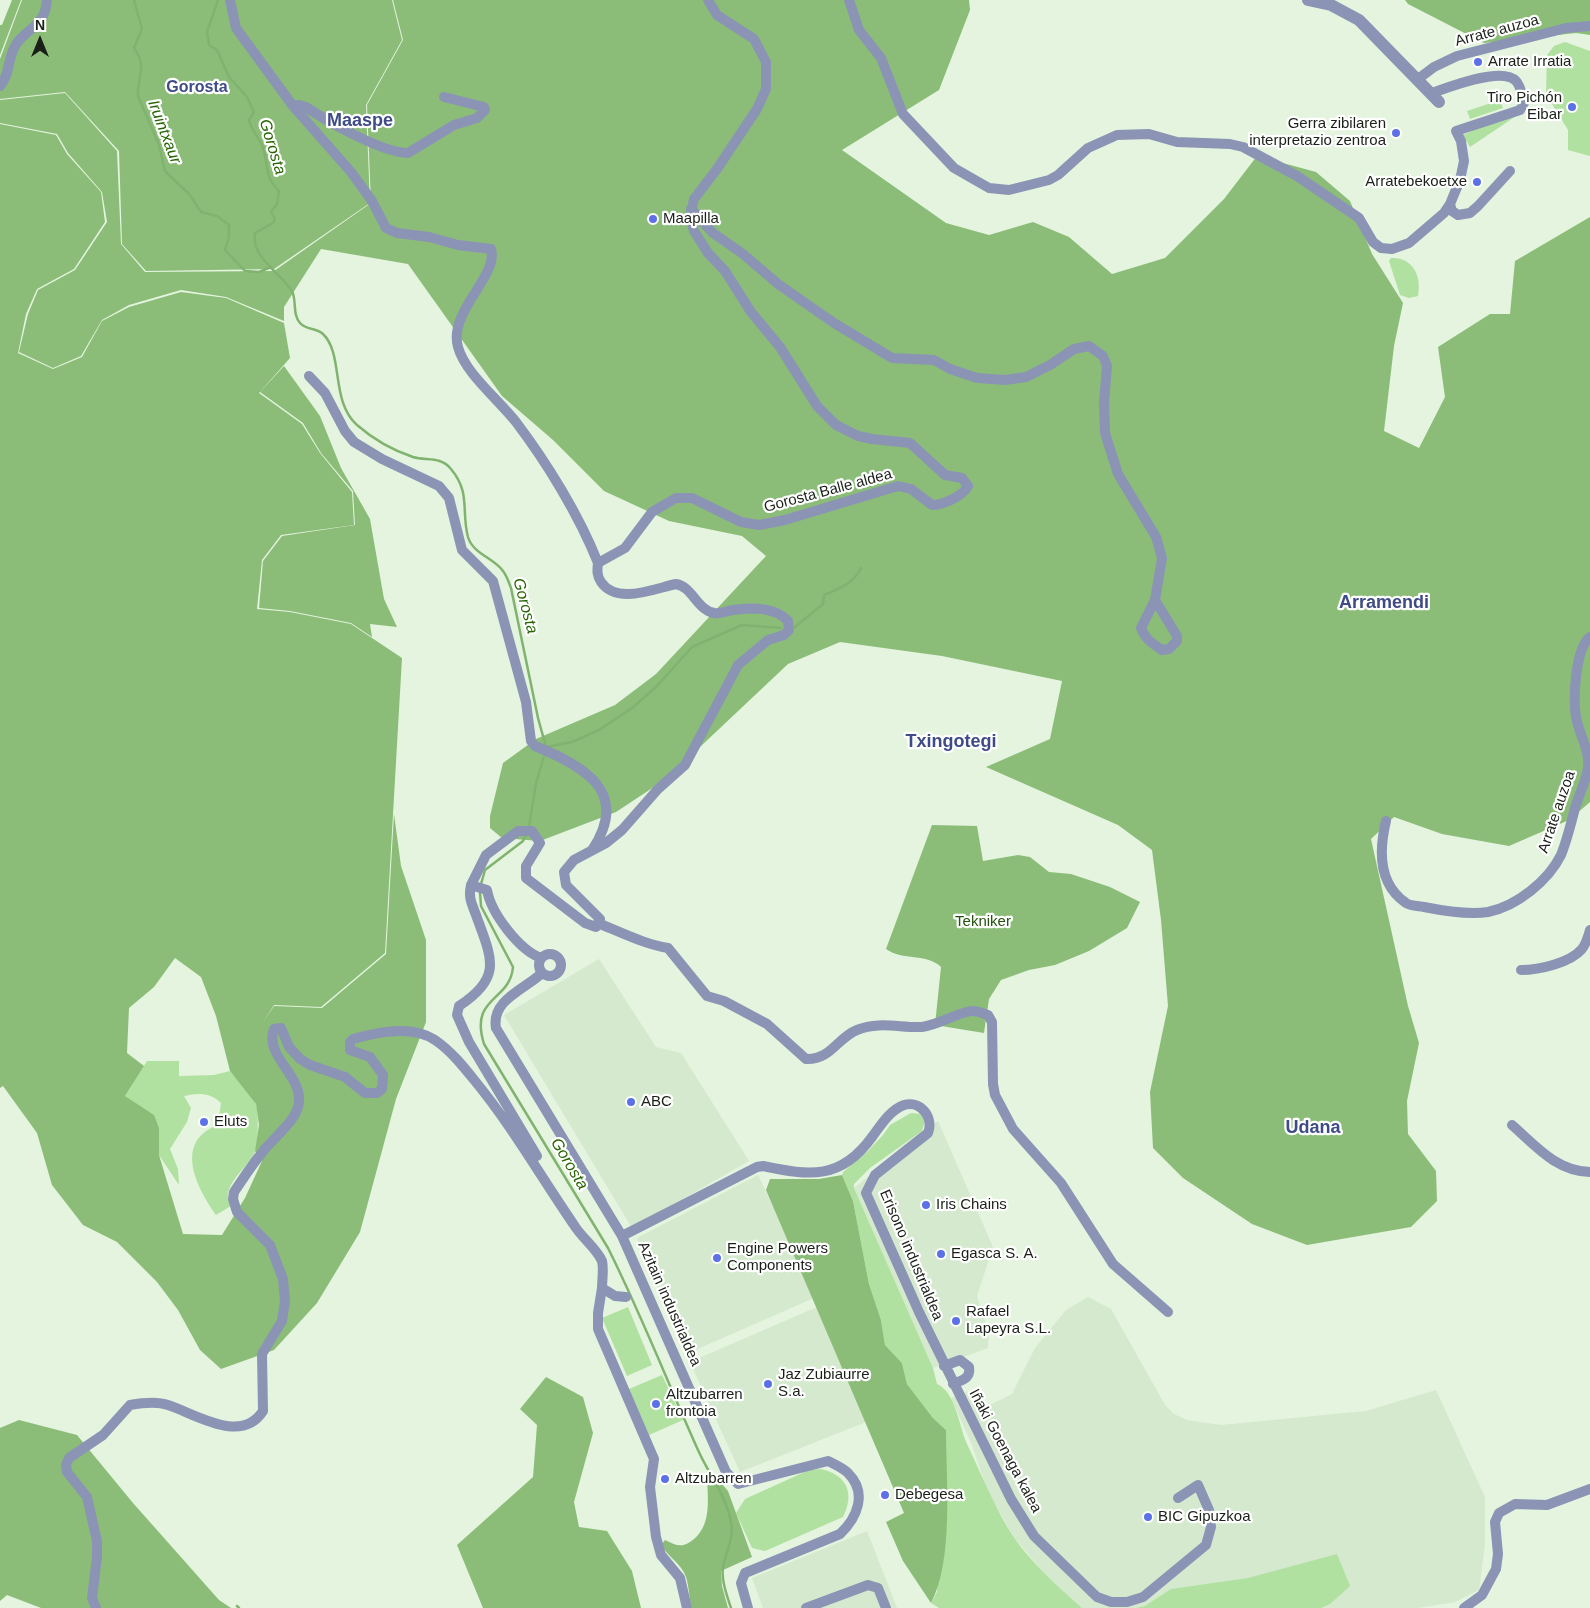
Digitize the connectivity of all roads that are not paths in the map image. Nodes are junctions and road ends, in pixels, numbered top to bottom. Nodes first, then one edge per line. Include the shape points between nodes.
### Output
1 (46, 0) edge
2 (230, 0) edge
3 (708, 0) edge
4 (849, 0) edge
5 (1308, 0) edge
6 (1590, 26) edge
7 (1418, 79) junction
8 (0, 86) edge
9 (444, 97) dead end
10 (1436, 98) joint
11 (293, 106) junction
12 (1510, 171) dead end
13 (1451, 208) junction
14 (691, 209) junction
15 (309, 376) dead end
16 (598, 564) junction
17 (1156, 600) junction
18 (1590, 637) edge
19 (1386, 820) dead end
20 (592, 851) junction
21 (477, 887) junction
22 (600, 924) junction
23 (1590, 930) edge
24 (541, 958) junction
25 (1521, 970) dead end
26 (542, 973) junction
27 (1512, 1125) dead end
28 (541, 1172) junction
29 (1590, 1172) edge
30 (622, 1236) junction
31 (602, 1288) junction
32 (626, 1298) dead end
33 (1168, 1312) dead end
34 (944, 1366) junction
35 (951, 1380) junction
36 (1590, 1489) edge
37 (1178, 1498) dead end
38 (96, 1608) edge
39 (687, 1608) edge
40 (748, 1608) edge
41 (806, 1608) edge
42 (886, 1608) edge
43 (1464, 1608) edge

1 - 8 street via 39,24 16,44 7,75
2 - 11 street via 236,28
3 - 14 street via 717,15 758,44 766,62 766,89 717,169 699,191
4 - 13 street via 859,30 881,58 903,114 954,168 989,188 1009,190 1049,180 1098,142 1117,134 1137,133 1176,142 1243,147 1297,176 1352,212 1381,248 1392,249 1409,243
5 - 7 street via 1331,5 1359,20
6 - 7 street, Arrate auzoa via 1566,28 1458,56
7 - 10 street
9 - 11 street via 485,110 477,118 454,125 408,153 392,151 306,108
10 - 13 street via 1460,83 1506,76 1515,80 1524,103 1520,110 1456,131 1464,161
11 - 16 street via 351,172 386,228 458,246 491,249 489,268 459,324 458,350 470,372 499,400 527,438 571,507
12 - 13 street via 1470,213 1458,215
14 - 16 street, Gorosta Balle aldea via 691,224 700,241 783,352 810,396 836,425 872,440 910,443 945,475 962,478 968,486 943,503 932,505 911,488 898,486 759,525 742,522 692,498 676,498 652,512 625,548
14 - 17 street via 713,233 778,284 892,358 934,360 977,378 1005,380 1026,377 1074,349 1089,346 1103,356 1107,366 1104,403 1107,440 1118,474 1156,537 1162,558
15 - 20 street via 325,392 354,442 439,486 449,498 462,550 493,582 524,693 531,741 535,746 569,761 604,792 606,818
16 - 20 street via 598,577 614,593 626,594 676,584 685,587 708,611 719,614 773,610 784,616 789,630 768,640 738,665 685,765 658,789 622,830
17 - 17 street via 1177,636 1174,645 1162,650 1148,639 1141,628
18 - 19 street, Arrate auzoa via 1580,658 1575,686 1576,718 1586,745 1588,768 1560,856 1541,883 1515,902 1488,912 1453,912 1407,904 1393,889 1382,868
20 - 22 street via 569,865 564,878 571,892 598,916
21 - 22 street via 486,855 527,830 540,842 526,866 526,878 591,927
21 - 24 street via 487,890 499,917 531,954
21 - 28 street via 470,904 486,938 491,961 483,986 459,1006 457,1015 469,1042 528,1139
22 - 33 street via 650,945 668,948 707,996 724,1001 767,1024 806,1059 826,1056 855,1030 868,1026 922,1027 973,1011 988,1015 992,1022 992,1084 1013,1129 1061,1183 1113,1264
23 - 25 street via 1576,953 1559,962
24 - 26 street via 539,966
24 - 26 street via 552,954 561,962 557,974
26 - 30 street, Azitain industrialdea via 499,1007 494,1020 496,1028
27 - 29 street via 1548,1158 1570,1170
28 - 31 street via 574,1225 603,1263
28 - 38 street via 490,1099 454,1056 434,1039 416,1032 396,1032 353,1039 350,1050 370,1057 383,1075 382,1089 377,1093 365,1093 345,1077 300,1059 289,1047 281,1028 274,1028 275,1051 298,1088 299,1103 293,1118 262,1152 234,1192 233,1199 237,1212 270,1245 283,1279 285,1301 282,1321 262,1354 263,1411 252,1423 226,1426 192,1416 167,1404 130,1405 103,1435 68,1458 67,1472 87,1497 97,1541 92,1598
30 - 34 street, Erisono industrialdea via 757,1167 812,1174 840,1165 862,1149 893,1112 904,1106 917,1106 928,1116 928,1133 875,1175 866,1193
30 - 40 street, Azitain industrialdea via 723,1465 733,1480 738,1484 828,1460 847,1472 857,1484 859,1501 852,1523 840,1534 745,1573 741,1583
31 - 32 street
31 - 39 street via 598,1329 654,1460 650,1496 656,1537 661,1555 680,1578
34 - 35 street, Erisono industrialdea
34 - 35 street via 960,1360 970,1367 966,1379
35 - 37 street, Iñaki Goenaga kalea via 1011,1499 1034,1536 1097,1597 1111,1602 1127,1602 1143,1597 1206,1545 1211,1527 1209,1510 1198,1486
36 - 43 street via 1546,1505 1515,1504 1499,1513 1495,1522 1496,1569 1482,1595
41 - 42 street via 868,1585 878,1588

